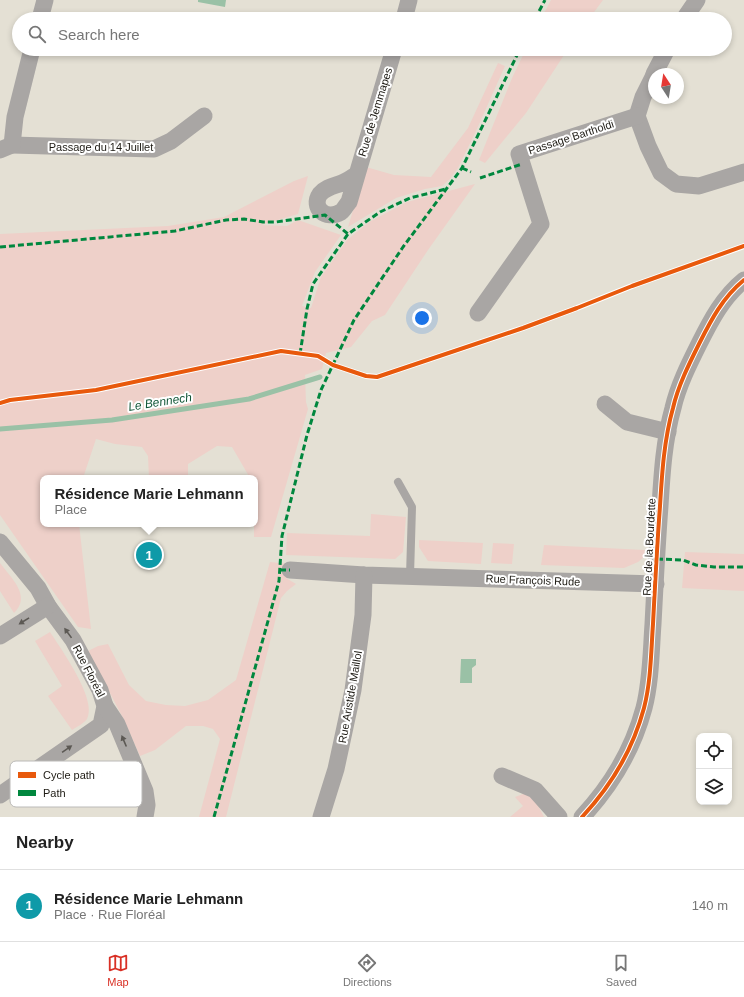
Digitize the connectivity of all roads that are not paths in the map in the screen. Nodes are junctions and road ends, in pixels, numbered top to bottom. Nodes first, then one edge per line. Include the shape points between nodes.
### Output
1 (45, 0) edge
2 (409, 0) edge
3 (697, 0) edge
4 (42, 12) edge
5 (406, 12) edge
6 (689, 12) edge
7 (30, 56) edge
8 (392, 56) edge
9 (663, 56) edge
10 (657, 68) edge
11 (648, 87) edge
12 (204, 116) dead end
13 (637, 116) junction
14 (6, 148) edge
15 (744, 172) edge
16 (356, 175) dead end
17 (744, 280) edge
18 (478, 313) dead end
19 (606, 404) dead end
20 (668, 432) junction
21 (398, 482) dead end
22 (0, 542) edge
23 (290, 570) dead end
24 (364, 575) junction
25 (410, 576) junction
26 (656, 584) junction
27 (48, 606) junction
28 (0, 636) edge
29 (105, 706) junction
30 (49, 761) edge
31 (132, 761) edge
32 (502, 776) dead end
33 (142, 784) edge
34 (10, 788) edge
35 (0, 795) edge
36 (145, 817) edge
37 (321, 817) edge
38 (559, 817) edge
39 (582, 817) edge

1 - 4 street
2 - 5 street
3 - 6 street
7 - 14 street
8 - 16 street, Rue de Jemmapes
9 - 10 street
11 - 13 street
12 - 14 street, Passage du 14 Juillet via 171,141 154,149
13 - 15 street via 661,173 676,184 699,186
13 - 18 street, Passage Bartholdi via 519,154 541,224
17 - 20 street, Rue de la Bourdette via 714,315 694,354 675,401
19 - 20 street via 627,422
20 - 26 street, Rue de la Bourdette via 663,457
21 - 25 lane via 412,507
22 - 27 street, Rue Floréal via 38,588
23 - 24 street, Rue François Rude
24 - 25 street, Rue François Rude
24 - 37 street, Rue Aristide Maillol via 363,615 353,690 336,769
25 - 26 street, Rue François Rude
26 - 39 street, Rue de la Bourdette via 649,678 644,708 634,738 620,766 599,799
27 -> 28 street
29 -> 27 street, Rue Floréal via 100,690 73,640
30 -> 29 street, Rue Floréal via 101,725
31 -> 29 street via 117,724
32 - 38 street via 535,790
36 -> 33 street via 147,805
35 -> 34 street, Rue Floréal

